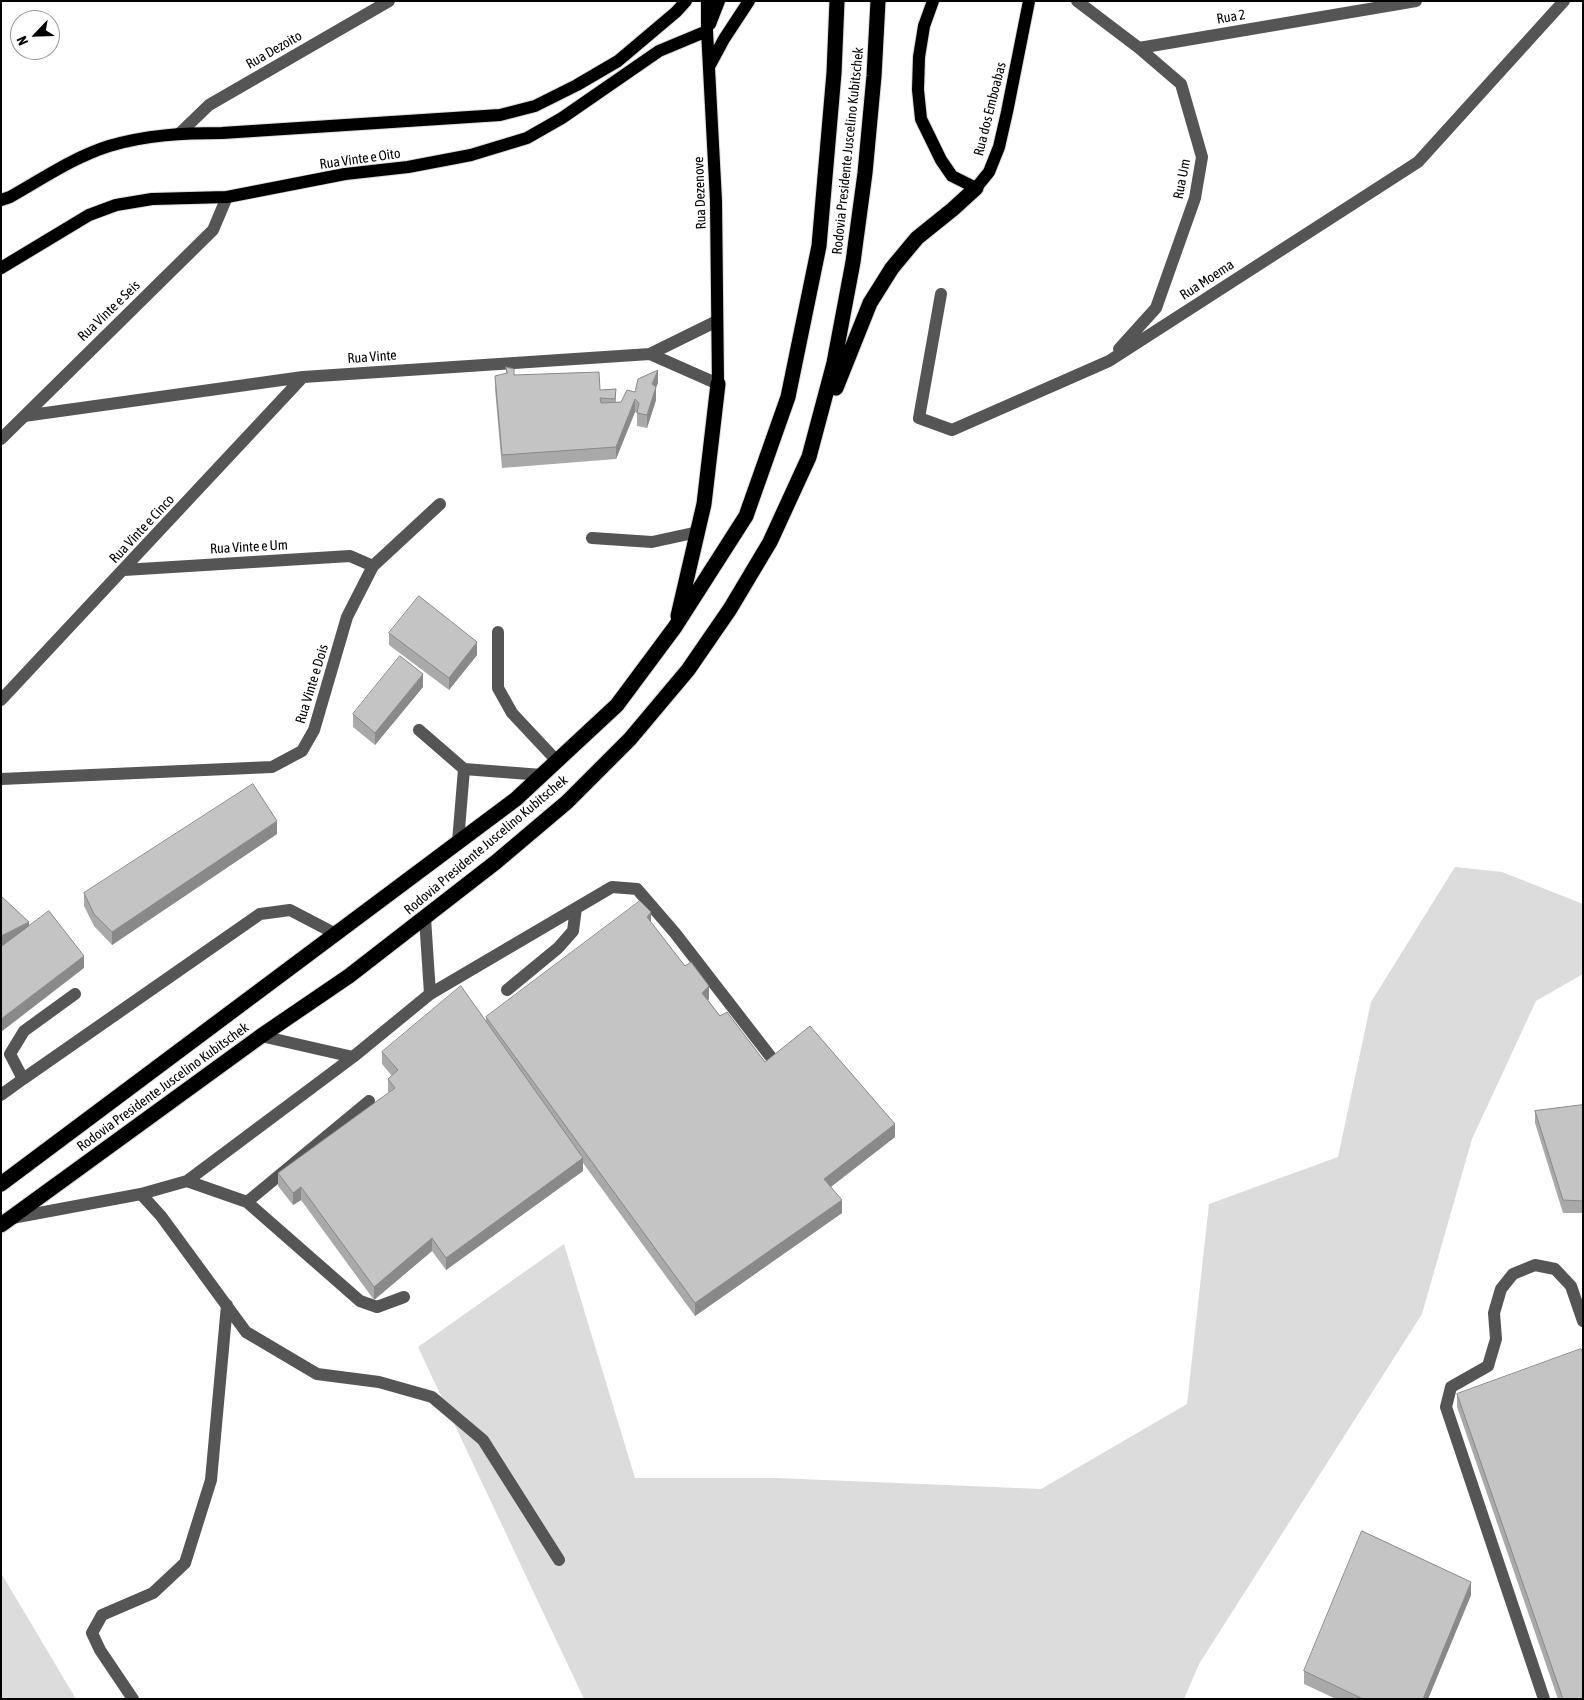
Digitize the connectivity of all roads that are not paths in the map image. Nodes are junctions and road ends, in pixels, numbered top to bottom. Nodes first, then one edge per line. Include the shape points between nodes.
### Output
1 (389, 1) edge
2 (686, 1) edge
3 (707, 1) edge
4 (719, 1) edge
5 (749, 1) edge
6 (837, 1) edge
7 (878, 1) edge
8 (933, 1) edge
9 (1029, 1) edge
10 (1078, 1) edge
11 (1416, 1) edge
12 (1564, 1) edge
13 (707, 30) junction
14 (1139, 48) junction
15 (710, 66) junction
16 (180, 133) junction
17 (976, 188) junction
18 (227, 197) junction
19 (1, 200) edge
20 (1, 268) edge
21 (941, 294) dead end
22 (717, 321) junction
23 (650, 354) junction
24 (1109, 361) junction
25 (303, 377) junction
26 (718, 384) junction
27 (24, 416) junction
28 (1, 439) edge
29 (809, 457) junction
30 (440, 504) dead end
31 (698, 532) junction
32 (592, 538) dead end
33 (373, 566) junction
34 (124, 570) junction
35 (676, 627) junction
36 (498, 632) dead end
37 (1, 700) edge
38 (419, 730) dead end
39 (557, 761) junction
40 (464, 769) junction
41 (542, 775) junction
42 (1, 779) edge
43 (458, 842) junction
44 (576, 908) junction
45 (425, 918) junction
46 (336, 934) junction
47 (507, 990) dead end
48 (75, 994) dead end
49 (430, 994) junction
50 (261, 1036) junction
51 (353, 1057) junction
52 (777, 1065) edge
53 (23, 1079) junction
54 (1, 1095) edge
55 (369, 1101) dead end
56 (187, 1181) junction
57 (1, 1184) edge
58 (141, 1194) junction
59 (247, 1202) junction
60 (6, 1221) edge
61 (404, 1297) dead end
62 (227, 1305) junction
63 (1583, 1321) edge
64 (559, 1560) dead end
65 (133, 1699) edge
66 (1544, 1699) edge

1 - 16 street, Rua Dezoito via 209,106
2 - 16 main road via 618,61 535,106 500,115
3 - 13 main road, Rua Dezenove
4 - 13 main road
5 - 15 main road
6 - 35 highway, Rodovia Presidente Juscelino Kubitschek via 819,246 788,397 746,516
7 - 29 highway, Rodovia Presidente Juscelino Kubitschek via 865,173 853,262 834,363
8 - 17 main road via 924,26 919,57 921,119 952,176
9 - 17 main road, Rua dos Emboabas via 999,147 989,172
10 - 14 street, Rua Um
11 - 14 street, Rua 2
12 - 24 street, Rua Moema via 1418,162
13 - 15 main road, Rua Dezenove
13 - 18 main road, Rua Vinte e Oito via 659,52 527,138 471,155 345,174
14 - 24 street, Rua Um via 1181,84 1202,157 1195,198 1156,308
15 - 22 main road, Rua Dezenove
16 - 19 main road via 108,146
17 - 29 highway via 917,238 874,296
18 - 20 main road, Rua Vinte e Oito via 152,198 116,205 89,216
18 - 27 street, Rua Vinte e Seis via 213,230
21 - 24 street, Rua Moema via 919,418 952,430
22 - 23 street
22 - 26 main road, Rua Dezenove
23 - 25 street, Rua Vinte
23 - 26 street, Rua Vinte
25 - 27 street, Rua Vinte
25 - 34 street, Rua Vinte e Cinco
26 - 31 highway
27 - 28 street, Rua Vinte e Seis
29 - 45 highway, Rodovia Presidente Juscelino Kubitschek via 770,542 688,670 630,739 567,802
30 - 33 street, Rua Vinte e Dois
31 - 32 street via 652,542
31 - 35 highway
33 - 34 street, Rua Vinte e Um via 350,556
33 - 42 street, Rua Vinte e Dois via 347,617 314,730 302,751 272,767
34 - 37 street, Rua Vinte e Cinco
35 - 39 highway, Rodovia Presidente Juscelino Kubitschek via 617,705
36 - 39 street via 498,688 512,713
38 - 40 street
39 - 41 highway, Rodovia Presidente Juscelino Kubitschek
40 - 41 street
40 - 43 street
41 - 43 highway, Rodovia Presidente Juscelino Kubitschek via 516,800
43 - 46 highway, Rodovia Presidente Juscelino Kubitschek
44 - 47 street via 573,931 558,948
44 - 49 street
44 - 52 street via 612,887 637,889
45 - 49 street
45 - 50 highway, Rodovia Presidente Juscelino Kubitschek via 349,976
46 - 53 street via 290,910 260,914
46 - 57 highway, Rodovia Presidente Juscelino Kubitschek
48 - 53 street via 24,1031 10,1054
49 - 51 street
50 - 51 street
50 - 60 highway, Rodovia Presidente Juscelino Kubitschek
51 - 56 street
53 - 54 street
55 - 59 street
56 - 58 street
56 - 59 street
58 - 60 street
58 - 62 street
59 - 61 street via 360,1301 377,1306
62 - 64 street via 246,1332 317,1374 379,1382 432,1397 483,1440
62 - 65 street via 211,1480 184,1563 153,1593 102,1615 92,1633
63 - 66 street via 1571,1286 1555,1269 1535,1265 1512,1274 1501,1289 1494,1313 1496,1339 1488,1366 1451,1387 1446,1407

